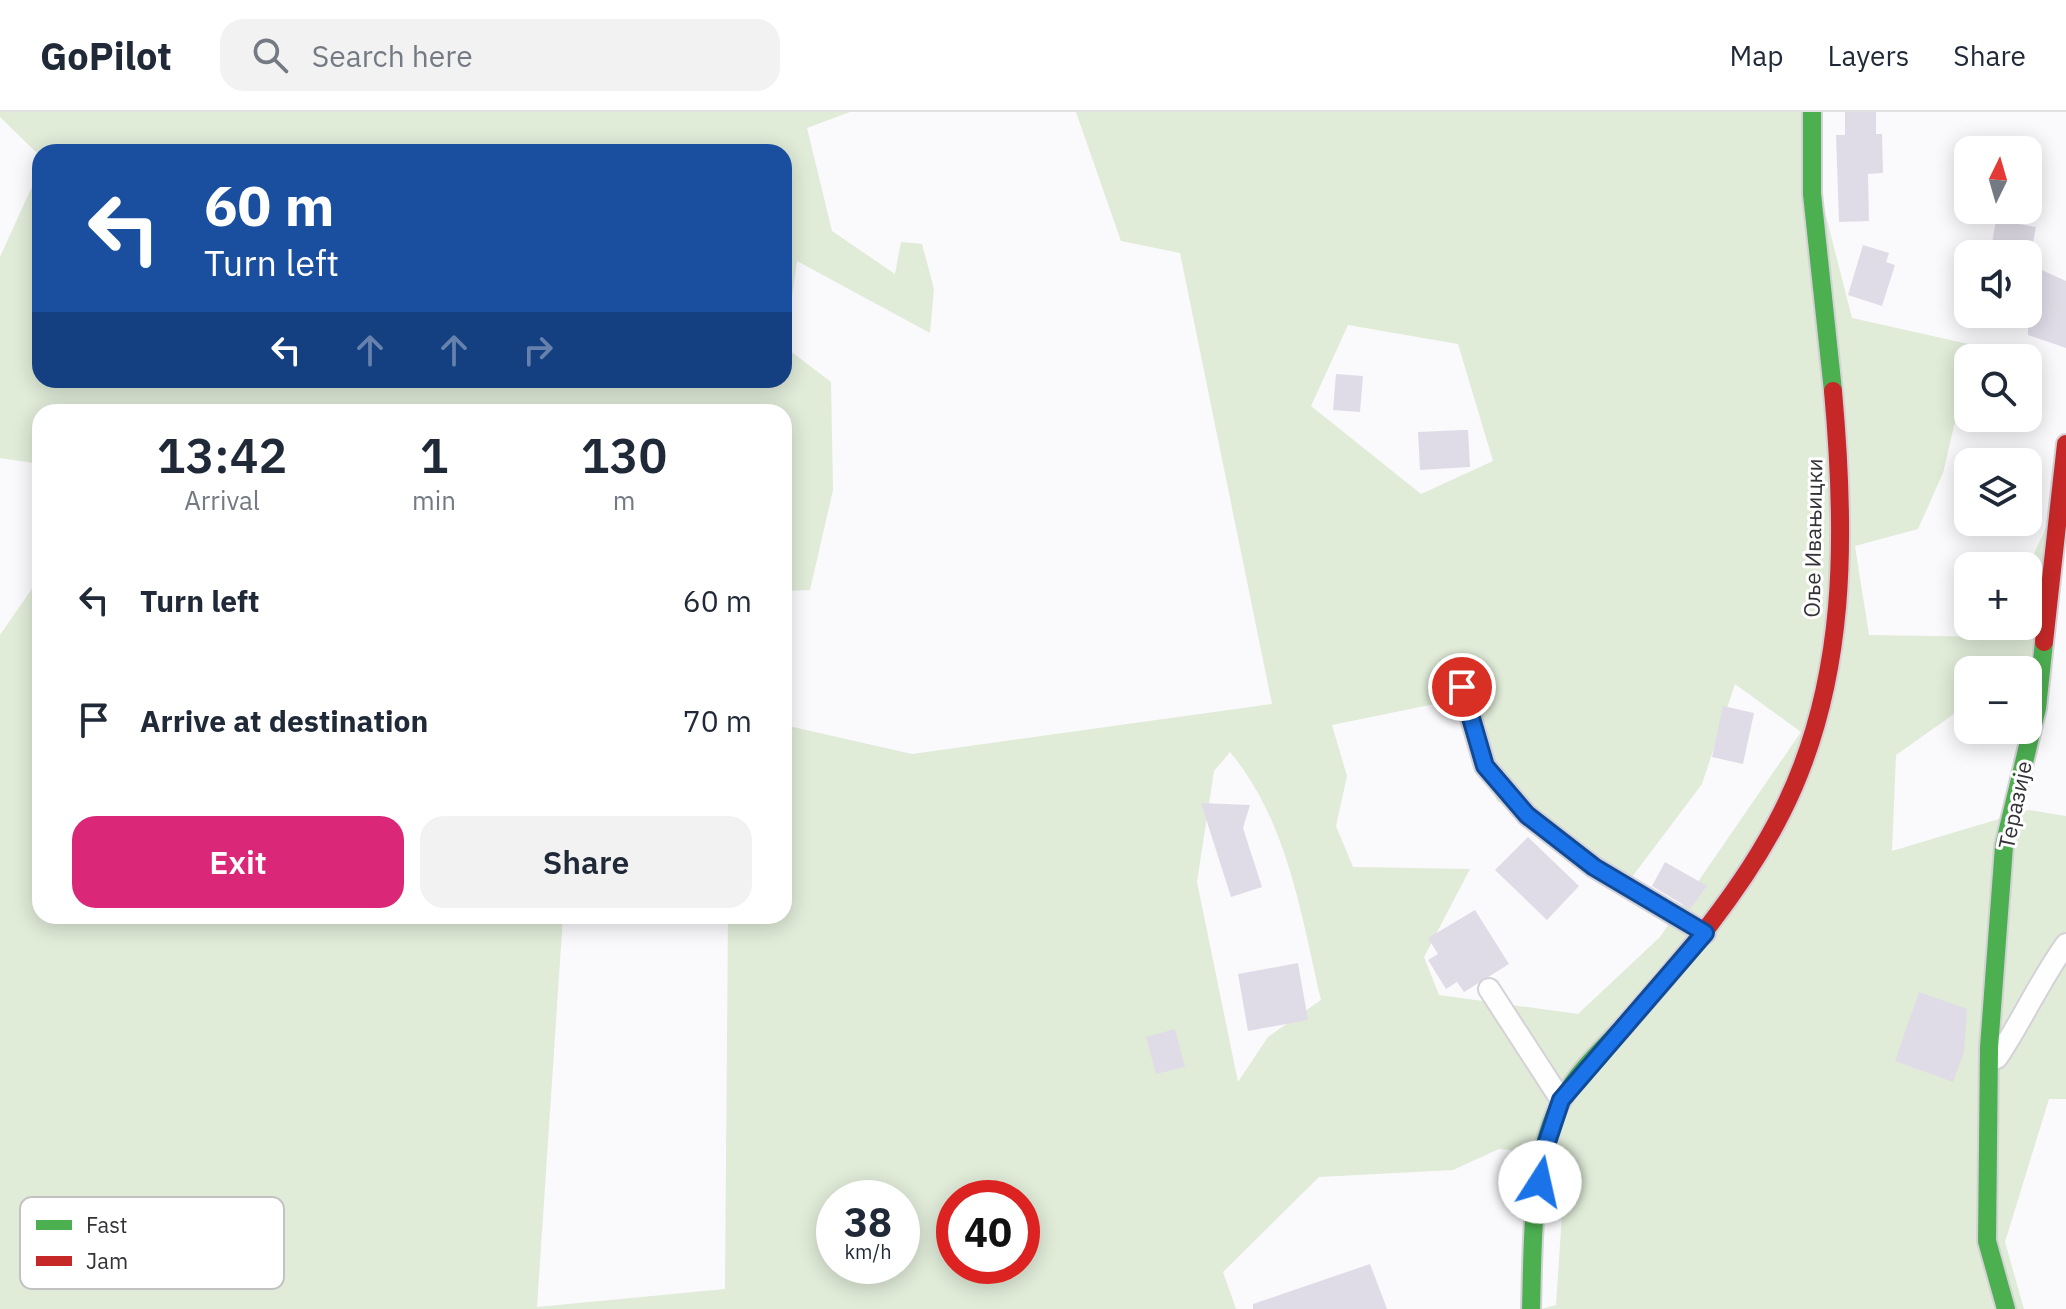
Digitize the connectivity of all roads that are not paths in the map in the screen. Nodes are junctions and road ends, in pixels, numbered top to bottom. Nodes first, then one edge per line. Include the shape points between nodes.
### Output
1 (1812, 112) edge
2 (2066, 444) edge
3 (1462, 687) dead end
4 (1705, 933) junction
5 (2066, 944) edge
6 (1489, 989) dead end
7 (1988, 1071) junction
8 (1561, 1100) junction
9 (1531, 1309) edge
10 (2006, 1309) edge

1 - 4 street, Оље Ивањицки via 1813,213 1837,434 1838,608 1814,736 1787,803 1756,860
2 - 7 street, Теразије via 2037,708 2004,846
3 - 4 lane via 1485,766 1527,815 1594,867
4 - 8 street, Оље Ивањицки
5 - 7 lane
6 - 8 lane
7 - 10 street, Теразије via 1987,1241
8 - 9 street, Оље Ивањицки via 1542,1157

